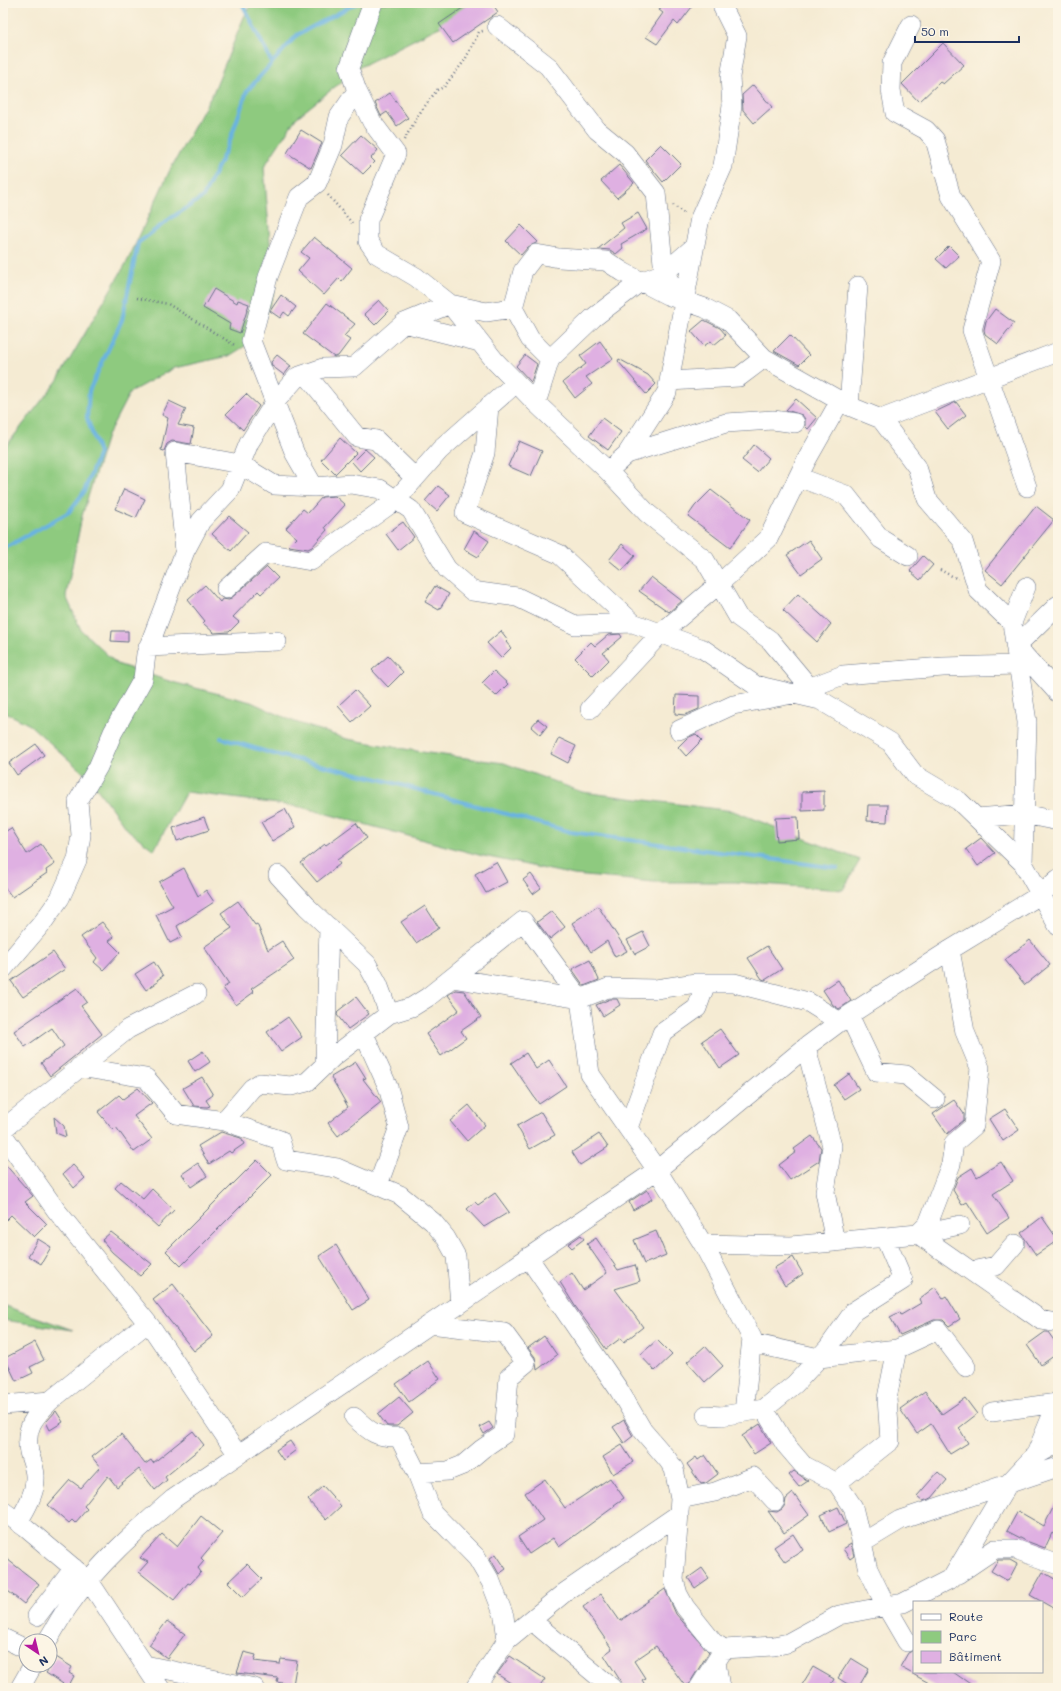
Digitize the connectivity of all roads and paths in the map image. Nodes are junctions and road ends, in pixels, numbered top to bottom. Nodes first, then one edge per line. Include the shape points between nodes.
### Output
1 (373, 3) edge
2 (723, 8) dead end
3 (911, 25) dead end
4 (497, 26) joint
5 (357, 91) junction
6 (396, 154) junction
7 (317, 182) junction
8 (656, 193) junction
9 (698, 225) junction
10 (368, 241) junction
11 (694, 247) junction
12 (664, 273) junction
13 (640, 282) junction
14 (858, 286) dead end
15 (137, 298) dead end
16 (683, 301) junction
17 (450, 304) junction
18 (513, 308) junction
19 (404, 323) junction
20 (480, 342) junction
21 (1058, 352) edge
22 (764, 358) junction
23 (258, 359) junction
24 (550, 359) junction
25 (306, 374) junction
26 (989, 377) junction
27 (669, 381) junction
28 (516, 383) junction
29 (275, 402) junction
30 (536, 403) junction
31 (844, 404) junction
32 (490, 406) junction
33 (881, 419) junction
34 (795, 423) dead end
35 (627, 454) junction
36 (240, 464) junction
37 (608, 471) junction
38 (798, 477) junction
39 (415, 478) junction
40 (314, 487) junction
41 (1027, 487) dead end
42 (396, 500) junction
43 (185, 551) junction
44 (908, 556) dead end
45 (719, 584) junction
46 (1026, 587) dead end
47 (226, 589) dead end
48 (1058, 604) edge
49 (633, 623) junction
50 (1012, 623) junction
51 (660, 633) junction
52 (277, 641) dead end
53 (1016, 646) junction
54 (148, 647) junction
55 (1024, 663) junction
56 (1058, 693) edge
57 (808, 694) junction
58 (590, 709) dead end
59 (679, 730) dead end
60 (1024, 814) junction
61 (976, 818) junction
62 (1058, 822) edge
63 (1023, 863) junction
64 (278, 875) dead end
65 (1058, 879) edge
66 (1040, 895) junction
67 (1058, 926) edge
68 (329, 927) junction
69 (950, 950) junction
70 (3, 969) edge
71 (452, 978) junction
72 (706, 983) junction
73 (196, 994) dead end
74 (580, 999) junction
75 (389, 1014) junction
76 (844, 1019) junction
77 (364, 1034) junction
78 (806, 1047) junction
79 (325, 1064) junction
80 (79, 1067) junction
81 (935, 1099) dead end
82 (224, 1121) junction
83 (628, 1128) junction
84 (3, 1129) edge
85 (3, 1135) edge
86 (657, 1170) junction
87 (378, 1185) junction
88 (960, 1225) dead end
89 (918, 1234) junction
90 (885, 1238) junction
91 (835, 1242) junction
92 (703, 1244) junction
93 (1014, 1244) dead end
94 (528, 1257) junction
95 (971, 1271) junction
96 (460, 1304) junction
97 (147, 1323) junction
98 (1058, 1323) edge
99 (430, 1324) junction
100 (752, 1343) junction
101 (897, 1349) junction
102 (819, 1358) junction
103 (966, 1367) dead end
104 (50, 1401) junction
105 (1058, 1403) edge
106 (3, 1405) edge
107 (764, 1409) junction
108 (744, 1412) junction
109 (992, 1412) dead end
110 (706, 1414) dead end
111 (354, 1417) dead end
112 (1058, 1443) edge
113 (238, 1455) junction
114 (1033, 1457) junction
115 (1058, 1467) edge
116 (417, 1473) junction
117 (838, 1483) junction
118 (1008, 1484) junction
119 (775, 1501) dead end
120 (680, 1506) junction
121 (10, 1517) edge
122 (862, 1543) junction
123 (1058, 1565) edge
124 (74, 1568) junction
125 (952, 1578) junction
126 (89, 1581) junction
127 (886, 1606) junction
128 (37, 1616) dead end
129 (531, 1620) junction
130 (53, 1633) edge
131 (3, 1638) edge
132 (507, 1640) junction
133 (907, 1642) dead end
134 (18, 1645) edge
135 (720, 1655) junction
136 (145, 1665) junction
137 (29, 1673) edge
138 (20, 1688) edge
139 (160, 1688) edge
140 (255, 1688) edge
141 (475, 1688) edge
142 (612, 1688) edge
143 (699, 1688) edge
144 (720, 1688) edge

1 - 5 street via 349,68
2 - 9 street via 737,36 730,77 732,106 723,166
3 - 26 street via 892,63 891,90 895,114 926,130 935,140 950,196 990,261 972,330
4 - 6 path via 479,32 465,60 419,114
4 - 8 street via 548,66 597,130 625,153
5 - 6 street via 372,122
5 - 7 street via 340,117 333,145
6 - 10 street via 368,220
7 - 10 path
7 - 23 street via 299,197 268,277 251,341
8 - 9 path
8 - 12 street
9 - 11 street
10 - 17 street via 377,254 416,277
11 - 12 street
11 - 16 street
12 - 13 street
12 - 16 street
13 - 16 street
13 - 18 street via 606,261 536,254 523,271
13 - 24 street via 593,318
14 - 31 street
15 - 23 path via 168,304
16 - 22 street via 705,308 728,320
16 - 27 street
17 - 18 street via 486,312
17 - 19 street
17 - 20 street
18 - 24 street via 530,340
19 - 20 street
19 - 25 street via 354,367 323,368
20 - 28 street
21 - 26 street
22 - 27 street via 739,377
22 - 31 street
23 - 29 street
24 - 30 street
25 - 29 street via 297,377
25 - 39 street via 357,437 376,440
26 - 33 street
26 - 41 street
27 - 35 street via 667,392
28 - 30 street
28 - 32 street
29 - 36 street via 248,443
29 - 40 street via 295,454
30 - 37 street
31 - 33 street
31 - 38 street
32 - 39 street via 440,450
32 - 49 street via 485,453 465,513 559,554
33 - 50 street via 917,467 927,499 963,541 978,590
34 - 35 street via 773,420 726,423
35 - 37 street
36 - 40 street via 274,485
36 - 43 street via 230,490 201,521
36 - 43 street via 175,452
37 - 45 street via 647,512 706,560
38 - 44 street via 846,495 881,539
38 - 45 street via 768,539
39 - 42 street
40 - 42 street via 351,484 380,489
42 - 47 street via 311,561 266,553
42 - 49 street via 412,510 447,569 472,591 517,597 575,625
43 - 54 street
45 - 51 street
45 - 57 street via 738,617 770,640
46 - 50 street
48 - 53 street
49 - 51 street
50 - 53 street
51 - 57 street via 703,649 755,685
51 - 58 street
52 - 54 street
53 - 55 street
54 - 70 street via 143,679 78,801 81,835 77,860 60,898
55 - 56 street
55 - 57 street via 843,675
55 - 60 street via 1027,722
57 - 59 street via 733,705
57 - 61 street via 890,742 915,775 959,801
60 - 61 street
60 - 62 street
60 - 63 street
61 - 63 street
63 - 66 street
64 - 68 street
65 - 66 street
66 - 67 street
66 - 69 street
68 - 75 street via 367,964 378,984
68 - 79 street
69 - 76 street
69 - 89 street via 965,1032 980,1068 974,1126 954,1143 951,1164 928,1224
71 - 74 street
71 - 74 street via 522,921
71 - 75 street via 412,1007
72 - 74 street via 656,989 608,988
72 - 76 street via 734,983 808,1002
72 - 83 street via 697,1008 662,1032
73 - 80 street via 128,1029
74 - 83 street via 590,1074
75 - 77 street
76 - 78 street
76 - 81 street via 876,1072 906,1075
77 - 79 street
77 - 87 street via 388,1087 398,1127
78 - 86 street
78 - 91 street via 832,1146 825,1192
79 - 82 street via 307,1082 291,1086 260,1083 252,1088
80 - 82 street via 146,1078 176,1114
80 - 84 street
82 - 87 street via 280,1140 286,1160 337,1168
83 - 86 street
85 - 97 street via 56,1210
86 - 92 street
86 - 94 street
87 - 96 street via 400,1195 433,1222 446,1238 456,1256
88 - 89 street
89 - 90 street
89 - 95 street
90 - 91 street
90 - 102 street via 903,1280 854,1311
91 - 92 street via 791,1246
92 - 100 street via 752,1338
93 - 95 street via 996,1266
94 - 96 street
94 - 120 street via 619,1390 643,1431 668,1460 677,1480
95 - 98 street via 1041,1320
96 - 99 street
97 - 104 street
97 - 113 street
99 - 113 street
99 - 116 street via 504,1333 526,1363 509,1377 504,1434 464,1465 448,1471
100 - 102 street
100 - 108 street
101 - 102 street
101 - 103 street via 938,1330
101 - 117 street via 887,1398 890,1441
102 - 107 street via 795,1384
104 - 106 street
104 - 121 street via 36,1415 28,1428 29,1450 36,1477 32,1494
105 - 109 street
105 - 114 street
107 - 108 street
107 - 117 street via 785,1444 803,1465
108 - 110 street via 721,1416
111 - 116 street via 366,1429 384,1438 399,1437
112 - 114 street
113 - 126 street via 173,1500 127,1539
114 - 118 street
115 - 118 street
116 - 132 street via 432,1512 477,1558 491,1582 504,1616
117 - 122 street via 853,1507
118 - 122 street via 900,1520
118 - 125 street
119 - 120 street via 753,1477
120 - 129 street
120 - 135 street via 674,1580 685,1607 713,1642
121 - 124 street
122 - 127 street via 868,1570
123 - 125 street via 1015,1549 995,1549
124 - 126 street
124 - 128 street
125 - 127 street via 903,1603
126 - 130 street via 69,1604
126 - 136 street
127 - 133 street
127 - 135 street via 839,1615 788,1643
129 - 132 street
129 - 142 street
131 - 134 street
132 - 141 street
135 - 143 street
135 - 144 street
136 - 139 street
136 - 140 street
137 - 138 street

